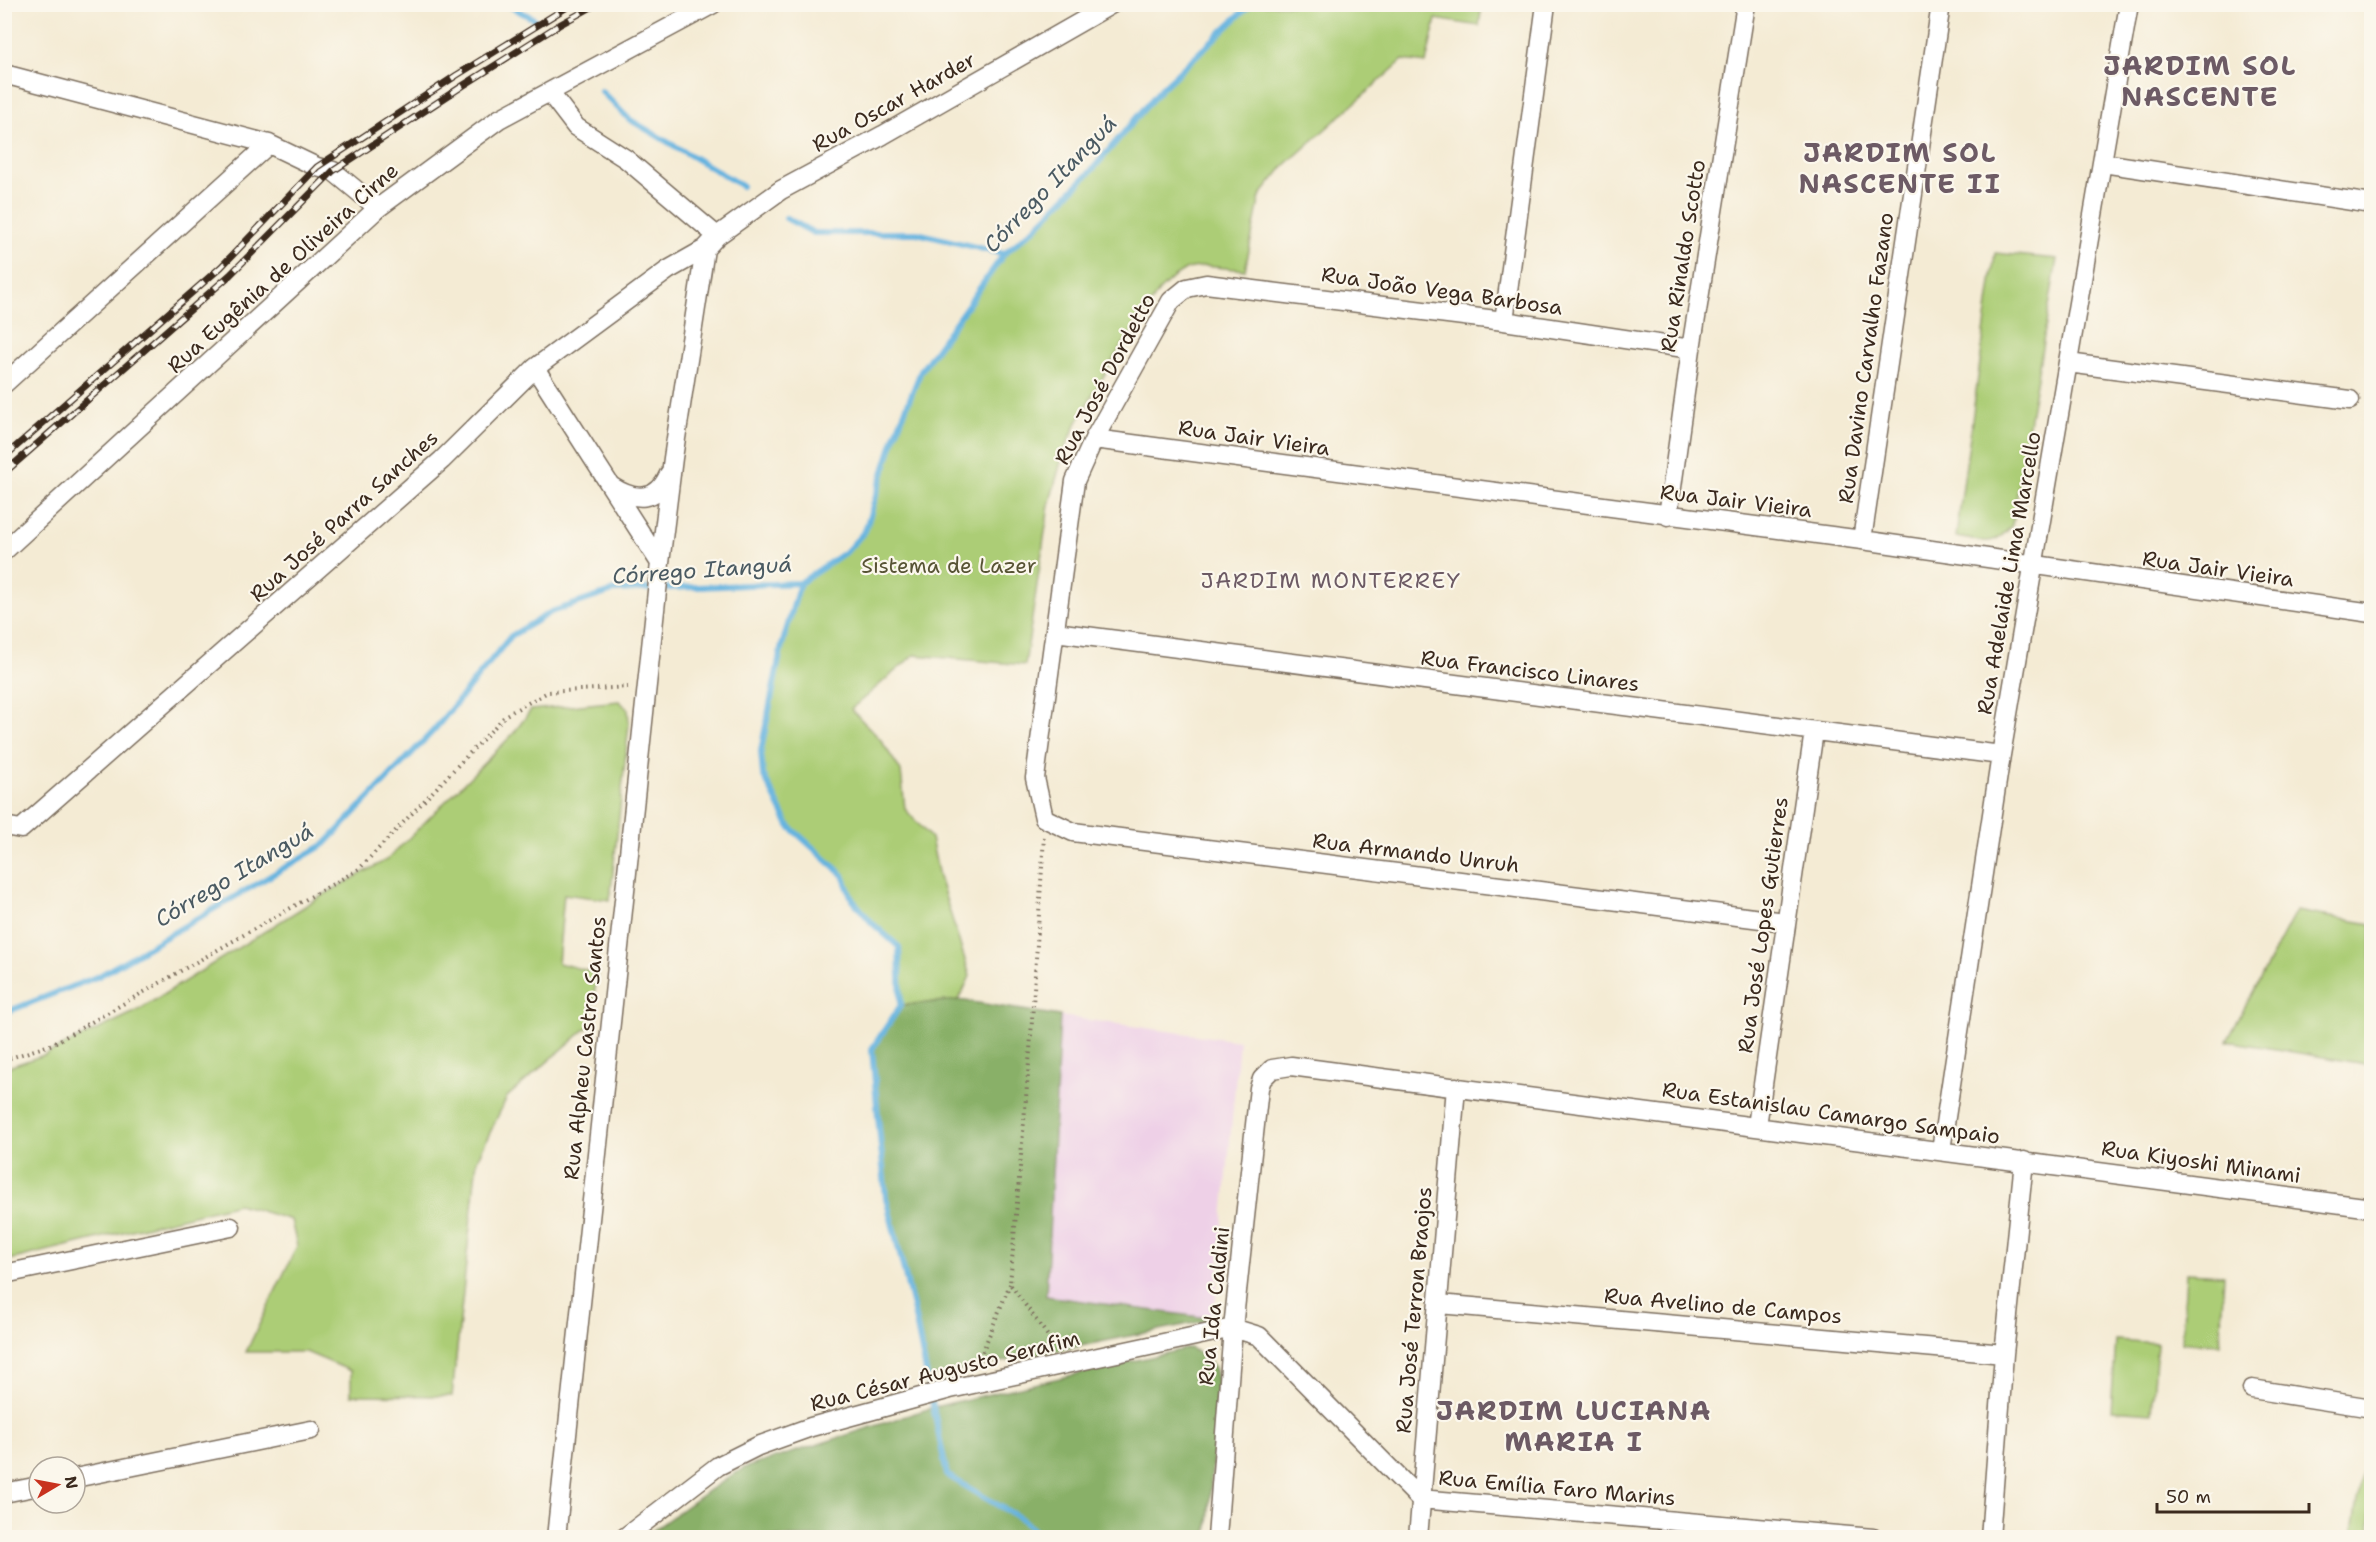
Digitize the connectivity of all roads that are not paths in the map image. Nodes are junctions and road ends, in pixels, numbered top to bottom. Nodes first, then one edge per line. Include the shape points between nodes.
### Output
1 (713, 4) edge
2 (1112, 4) edge
3 (1546, 4) edge
4 (1746, 4) edge
5 (1941, 4) edge
6 (2129, 4) edge
7 (4, 74) edge
8 (550, 93) junction
9 (269, 144) junction
10 (2103, 163) junction
11 (2372, 204) edge
12 (378, 208) junction
13 (711, 242) junction
14 (1187, 288) joint
15 (1504, 321) junction
16 (1690, 349) junction
17 (2068, 363) junction
18 (536, 368) junction
19 (4, 384) edge
20 (2350, 400) dead end
21 (1094, 439) junction
22 (673, 458) junction
23 (610, 485) junction
24 (1668, 516) junction
25 (1862, 540) junction
26 (4, 551) edge
27 (2034, 565) junction
28 (659, 566) junction
29 (2372, 613) edge
30 (1054, 632) junction
31 (1814, 731) junction
32 (2001, 755) junction
33 (1044, 818) joint
34 (13, 828) edge
35 (1785, 922) junction
36 (1262, 1079) joint
37 (1456, 1087) junction
38 (1757, 1126) junction
39 (1941, 1150) junction
40 (2024, 1161) junction
41 (2372, 1208) edge
42 (231, 1227) dead end
43 (4, 1274) edge
44 (1438, 1304) junction
45 (1233, 1328) junction
46 (2004, 1354) junction
47 (2252, 1389) dead end
48 (2372, 1408) edge
49 (311, 1430) dead end
50 (87, 1476) edge
51 (27, 1488) edge
52 (4, 1493) edge
53 (1420, 1498) junction
54 (556, 1538) edge
55 (624, 1538) edge
56 (1217, 1538) edge
57 (1418, 1538) edge
58 (1873, 1538) edge
59 (1990, 1538) edge

1 - 8 street, Rua Eugênia de Oliveira Cirne
2 - 13 street, Rua Oscar Harder via 782,190
3 - 15 street
4 - 16 street, Rua Rinaldo Scotto
5 - 25 street, Rua Davino Carvalho Fazano
6 - 10 street, Rua Adelaide Lima Marcello
7 - 9 street
8 - 12 street, Rua Eugênia de Oliveira Cirne via 499,119
8 - 13 street via 576,127 626,159
9 - 12 street via 333,171
9 - 19 street
10 - 11 street
10 - 17 street, Rua Adelaide Lima Marcello
12 - 26 street, Rua Eugênia de Oliveira Cirne
13 - 18 street, Rua José Parra Sanches
13 - 22 street, Rua Alpheu Castro Santos
14 - 15 street, Rua João Vega Barbosa via 1206,284
14 - 21 street, Rua José Dordetto via 1171,301
15 - 16 street, Rua João Vega Barbosa
16 - 24 street, Rua Rinaldo Scotto
17 - 20 street
17 - 27 street, Rua Adelaide Lima Marcello
18 - 23 street
18 - 34 street, Rua José Parra Sanches via 442,460
21 - 24 street, Rua Jair Vieira
21 - 30 street, Rua José Dordetto via 1076,481
22 - 23 street, Rua Alpheu Castro Santos via 668,477 657,492 633,497
22 - 28 street, Rua Alpheu Castro Santos
23 - 28 street
24 - 25 street, Rua Jair Vieira
25 - 27 street, Rua Jair Vieira
27 - 29 street, Rua Jair Vieira
27 - 32 street, Rua Adelaide Lima Marcello
28 - 54 street, Rua Alpheu Castro Santos
30 - 31 street, Rua Francisco Linares
30 - 33 street, Rua José Dordetto via 1035,778
31 - 32 street, Rua Francisco Linares
31 - 35 street, Rua José Lopes Gutierres
32 - 39 street, Rua Adelaide Lima Marcello
33 - 35 street, Rua Armando Unruh via 1073,832
35 - 38 street, Rua José Lopes Gutierres
36 - 37 street, Rua Estanislau Camargo Sampaio via 1272,1069 1291,1066
36 - 45 street, Rua Ida Caldini
37 - 38 street, Rua Estanislau Camargo Sampaio
37 - 44 street, Rua José Terron Braojos
38 - 39 street, Rua Estanislau Camargo Sampaio
39 - 40 street, Rua Estanislau Camargo Sampaio
40 - 41 street, Rua Kiyoshi Minami
40 - 46 street, Rua Estanislau Camargo Sampaio
42 - 43 street
44 - 46 street, Rua Avelino de Campos
44 - 53 street, Rua José Terron Braojos
45 - 53 street, Rua Emília Faro Marins via 1259,1336
45 - 55 street, Rua César Augusto Serafim via 969,1384 811,1427 718,1466
45 - 56 street, Rua Ida Caldini
46 - 59 street, Rua Estanislau Camargo Sampaio
47 - 48 street
49 - 50 street
51 - 52 street
53 - 57 street, Rua José Terron Braojos
53 - 58 street, Rua Emília Faro Marins

